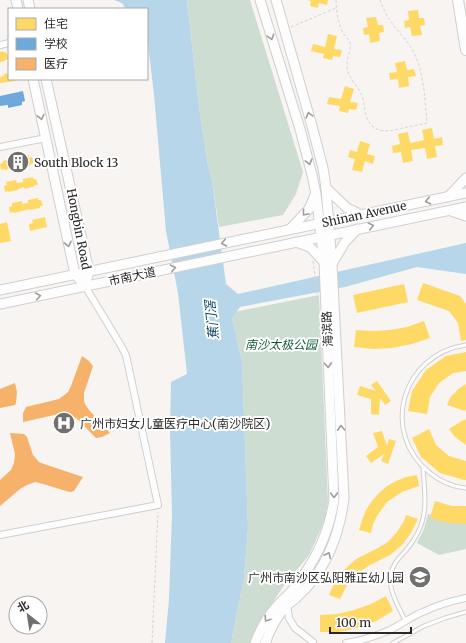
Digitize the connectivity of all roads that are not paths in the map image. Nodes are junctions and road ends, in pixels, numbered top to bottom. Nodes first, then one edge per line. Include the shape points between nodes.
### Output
1 (260, 0) edge
2 (276, 0) edge
3 (458, 0) edge
4 (466, 50) edge
5 (33, 80) edge
6 (46, 80) edge
7 (46, 138) junction
8 (0, 147) edge
9 (466, 178) edge
10 (326, 188) junction
11 (466, 193) edge
12 (316, 194) junction
13 (448, 197) junction
14 (466, 207) edge
15 (449, 210) junction
16 (362, 215) junction
17 (466, 216) edge
18 (329, 222) junction
19 (319, 224) junction
20 (357, 229) junction
21 (289, 230) junction
22 (262, 235) joint
23 (325, 236) junction
24 (296, 242) junction
25 (265, 248) joint
26 (328, 263) junction
27 (89, 271) junction
28 (75, 274) junction
29 (85, 286) junction
30 (0, 290) edge
31 (330, 298) junction
32 (0, 304) edge
33 (466, 345) edge
34 (423, 467) junction
35 (466, 488) edge
36 (0, 535) edge
37 (466, 598) edge
38 (287, 605) junction
39 (466, 612) edge
40 (405, 620) junction
41 (256, 643) edge
42 (265, 643) edge
43 (313, 643) edge
44 (346, 643) edge
45 (393, 643) edge

1 -> 12 street, 海滨路 via 300,129
10 -> 2 street, 海滨路 via 312,126
3 - 4 main road
5 -> 7 street, Hongbin Road
6 - 27 street, Hongbin Road
7 - 8 street
7 -> 28 street, Hongbin Road
9 - 13 street
10 - 16 street via 347,208
10 - 18 street, 海滨路
11 - 13 street, Shinan Avenue
12 - 19 street, 海滨路
12 -> 21 street via 309,209
13 -> 16 street, Shinan Avenue
14 - 15 street, Shinan Avenue
15 - 17 street
20 -> 15 street, Shinan Avenue
16 - 18 street, Shinan Avenue
18 - 19 street, Shinan Avenue
18 - 23 street, 海滨路
19 - 21 street, Shinan Avenue
19 - 23 street, 海滨路
20 - 23 street, Shinan Avenue
20 - 26 street
21 - 22 street, Shinan Avenue
22 -> 27 street, 市南大道
23 - 24 street, Shinan Avenue
23 - 26 street, 海滨路
24 - 25 street, Shinan Avenue
24 - 26 street via 310,247
29 -> 25 street, 市南大道
26 - 31 street, 海滨路
27 - 28 street, 市南大道
27 - 29 street, Hongbin Road
28 - 29 street, Hongbin Road
28 - 30 street, 市南大道
32 -> 29 street, 市南大道
29 - 36 street via 126,355 158,505
38 -> 31 street, 海滨路 via 308,586 324,563 336,538 343,512
31 -> 41 street, 海滨路 via 334,500 332,513 325,538 313,562 267,620
33 - 34 lane via 442,351 430,359 410,383 404,397 402,412 406,442 413,456
34 - 35 lane via 434,477 448,484
34 - 40 lane via 426,499 420,528 414,541 394,565 390,581 393,597
37 - 40 street via 437,606
38 - 42 street, 海滨路
38 - 43 street via 289,618 295,628
39 - 45 lane via 424,626
40 - 44 street via 373,637

